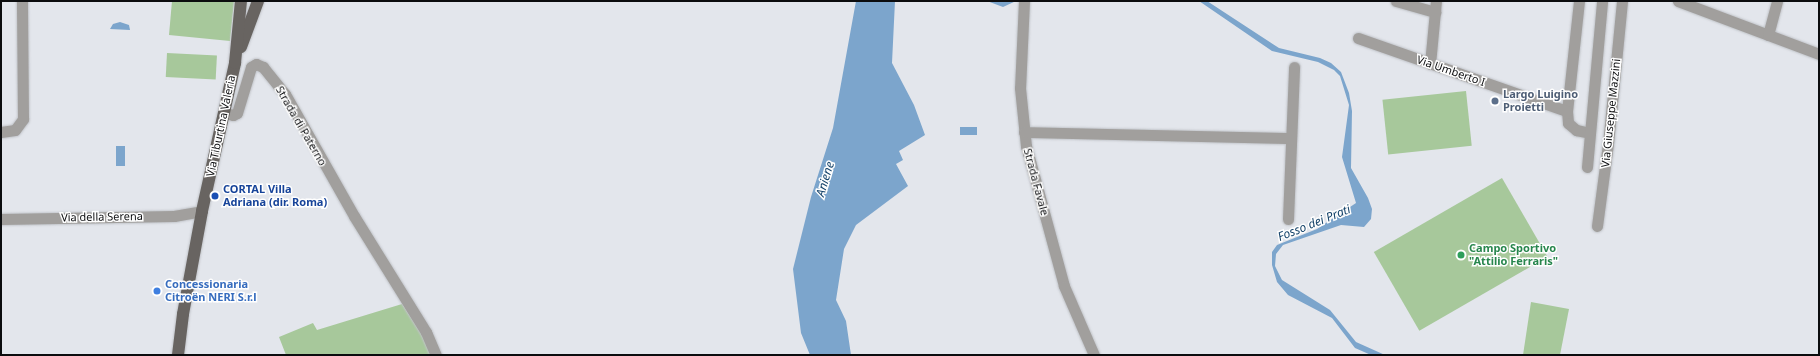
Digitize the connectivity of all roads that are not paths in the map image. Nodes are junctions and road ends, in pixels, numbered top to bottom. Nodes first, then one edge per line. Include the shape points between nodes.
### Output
1 (22, 1) edge
2 (241, 1) edge
3 (258, 1) edge
4 (1024, 1) edge
5 (1396, 1) edge
6 (1579, 1) edge
7 (1602, 1) edge
8 (1622, 1) edge
9 (1679, 1) edge
10 (1777, 1) edge
11 (1435, 6) edge
12 (1768, 35) junction
13 (1358, 38) dead end
14 (1819, 54) edge
15 (234, 63) junction
16 (1430, 64) junction
17 (1294, 68) dead end
18 (1567, 111) junction
19 (225, 113) junction
20 (1, 132) edge
21 (1024, 132) junction
22 (1590, 133) junction
23 (1291, 138) junction
24 (1587, 167) dead end
25 (202, 211) junction
26 (1, 219) edge
27 (1288, 219) dead end
28 (1597, 226) dead end
29 (178, 355) edge
30 (436, 355) edge
31 (1094, 355) edge

1 - 20 street via 23,119 15,130
2 - 15 main road, Via Tiburtina Valeria
3 - 15 main road, Via Tiburtina Valeria
4 - 21 street, Strada Favale via 1020,88
5 - 11 street
6 - 18 street
7 - 22 street
8 - 28 street, Via Giuseppe Mazzini
9 - 12 street
10 - 12 street
11 - 16 street
12 - 14 street
13 - 16 street, Via Umberto I
15 - 19 main road, Via Tiburtina Valeria
16 - 18 street, Via Umberto I
17 - 23 street
18 - 22 street via 1568,123 1576,130
19 - 25 main road, Via Tiburtina Valeria
19 - 30 street, Strada di Paterno via 237,113 251,67 256,64 263,67 285,94 354,216 426,332
21 - 23 street
21 - 31 street, Strada Favale via 1064,286
22 - 24 street
23 - 27 street
25 - 26 street, Via della Serena via 174,216
25 - 29 main road, Via Tiburtina Valeria

